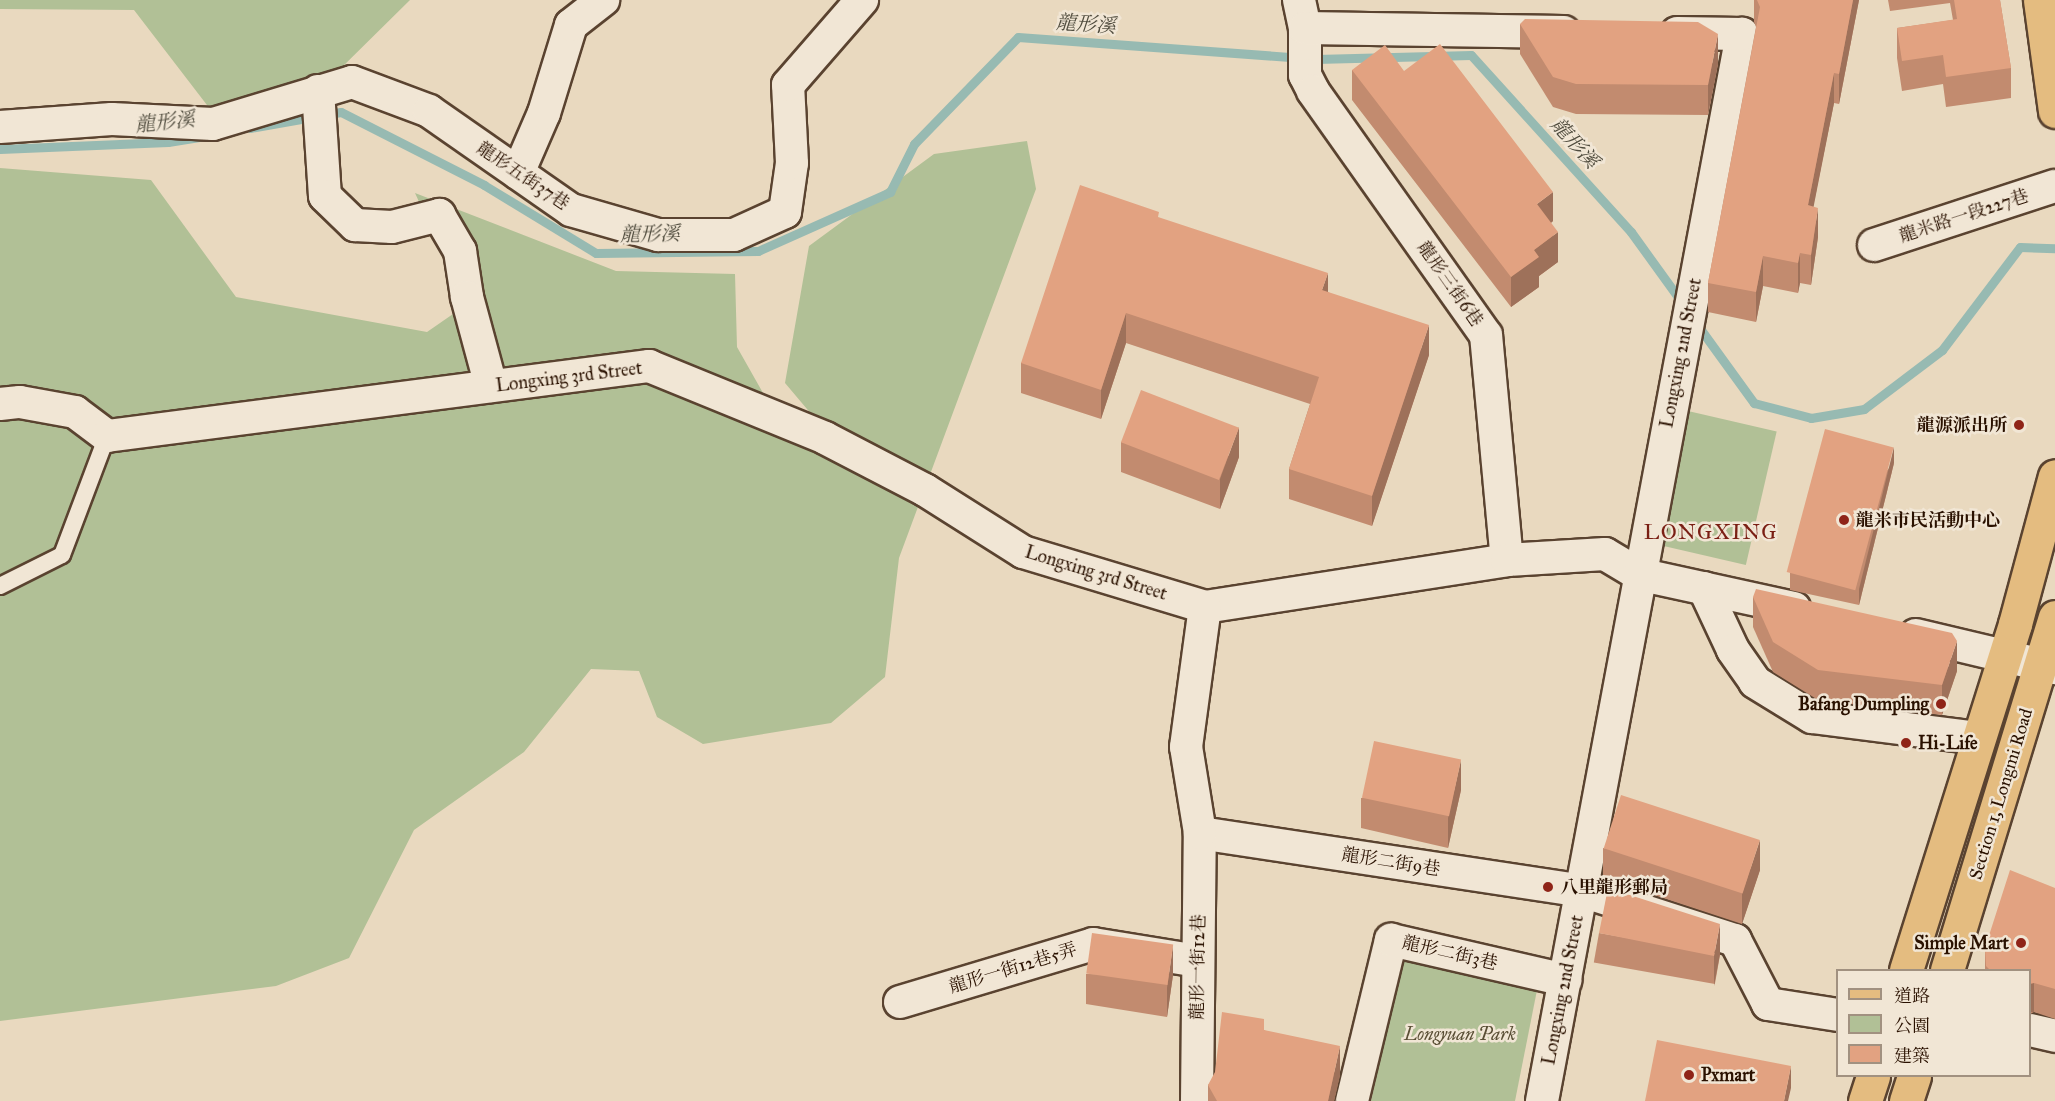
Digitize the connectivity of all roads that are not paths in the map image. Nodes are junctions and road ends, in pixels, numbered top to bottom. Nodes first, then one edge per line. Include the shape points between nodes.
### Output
1 (603, 0) edge
2 (862, 0) edge
3 (2040, 0) edge
4 (1303, 23) edge
5 (1589, 32) edge
6 (1648, 33) edge
7 (318, 91) junction
8 (2055, 111) edge
9 (0, 127) edge
10 (518, 173) junction
11 (2055, 186) edge
12 (1874, 245) dead end
13 (491, 386) junction
14 (0, 404) edge
15 (107, 436) junction
16 (2055, 476) edge
17 (1507, 560) junction
18 (1638, 574) junction
19 (0, 586) edge
20 (1704, 588) junction
21 (1205, 607) junction
22 (1820, 614) edge
23 (2055, 617) edge
24 (1889, 629) edge
25 (2005, 655) junction
26 (2048, 666) edge
27 (1979, 738) junction
28 (1200, 833) junction
29 (1582, 891) junction
30 (1198, 961) junction
31 (1906, 969) edge
32 (1947, 969) edge
33 (1565, 980) junction
34 (900, 1002) dead end
35 (1836, 1015) edge
36 (2031, 1030) edge
37 (2055, 1036) edge
38 (1873, 1077) edge
39 (1914, 1077) edge
40 (1197, 1101) edge
41 (1352, 1101) edge
42 (1542, 1101) edge
43 (1865, 1101) edge
44 (1906, 1101) edge

1 - 10 street via 572,25 544,113
2 - 10 street, 龍形五街37巷 via 788,85 792,163 785,212 734,235 658,235 571,210
3 - 8 main road
4 - 5 street
4 - 17 street, 龍形三街6巷 via 1305,75 1486,335
6 - 18 street, Longxing 2nd Street via 1742,34
7 - 9 street, 龍形五街37巷 via 213,124 142,119
7 - 10 street, 龍形五街37巷 via 351,82 429,111
7 - 13 street via 325,196 355,225 392,227 439,215 460,251 467,297
11 - 12 street, 龍米路一段227巷
13 - 15 street, Longxing 3rd Street
13 - 21 street, Longxing 3rd Street via 649,366 825,438 925,490 1023,552
14 - 15 street via 20,402 75,412
15 - 19 lane via 62,555
16 - 25 main road, Section 1, Longmi Road
17 - 18 street, Longxing 3rd Street via 1605,554
17 - 21 street, Longxing 3rd Street
18 - 20 street, Longxing 3rd Street
18 - 29 street, Longxing 2nd Street
20 - 22 street, Longxing 3rd Street
20 - 27 street via 1732,650 1755,682 1812,717
21 - 28 street, 龍形一街12巷 via 1186,747
23 - 26 main road, Section 1, Longmi Road
24 - 25 street
25 - 26 street
25 - 27 main road, Section 1, Longmi Road
26 - 32 main road, Section 1, Longmi Road
27 - 31 main road, Section 1, Longmi Road
28 - 29 street, 龍形二街9巷
28 - 30 street, 龍形一街12巷
29 - 33 street, Longxing 2nd Street
29 - 35 street, 龍形二街9巷 via 1735,940 1768,1004
30 - 34 street, 龍形一街12巷5弄 via 1093,944
30 - 40 street, 龍形一街12巷
33 - 41 street, 龍形二街3巷 via 1391,940
33 - 42 street, Longxing 2nd Street
36 - 37 street
38 - 43 main road
39 - 44 main road

